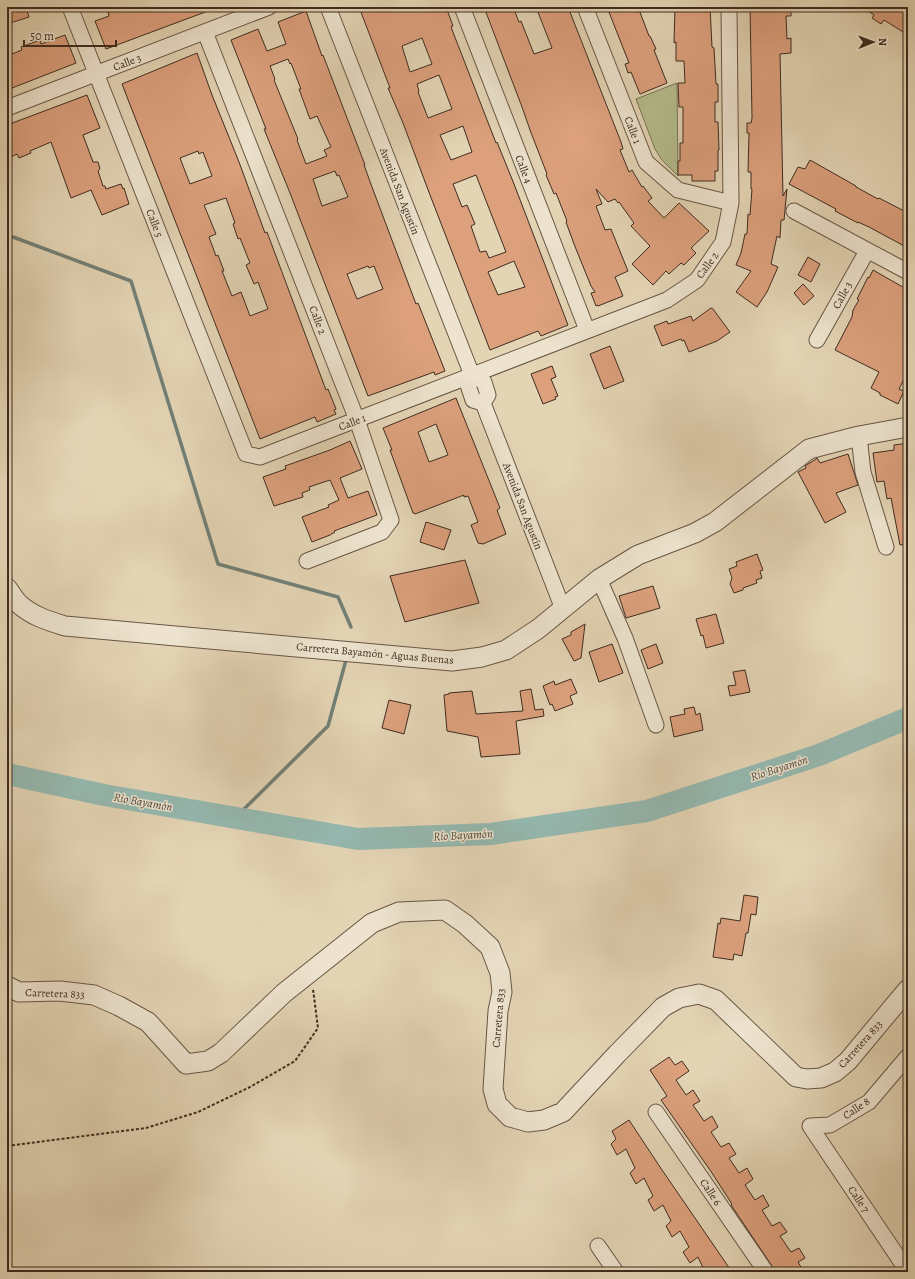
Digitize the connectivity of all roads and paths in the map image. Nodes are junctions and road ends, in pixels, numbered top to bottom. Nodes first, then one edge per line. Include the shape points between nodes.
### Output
1 (70, 7) edge
2 (269, 7) edge
3 (328, 7) edge
4 (462, 7) edge
5 (585, 7) edge
6 (729, 7) edge
7 (205, 32) junction
8 (97, 74) junction
9 (7, 108) edge
10 (731, 203) junction
11 (794, 211) dead end
12 (867, 251) junction
13 (908, 272) edge
14 (587, 330) junction
15 (817, 340) dead end
16 (472, 375) junction
17 (357, 420) junction
18 (908, 427) edge
19 (859, 436) junction
20 (240, 439) joint
21 (886, 547) dead end
22 (307, 561) dead end
23 (599, 579) junction
24 (7, 588) edge
25 (563, 609) junction
26 (656, 725) dead end
27 (311, 972) junction
28 (7, 986) edge
29 (908, 989) edge
30 (908, 1057) edge
31 (656, 1112) dead end
32 (810, 1126) joint
33 (7, 1146) edge
34 (598, 1246) dead end
35 (616, 1272) edge
36 (766, 1272) edge
37 (908, 1272) edge

1 - 8 street, Calle 5
2 - 7 street, Calle 3
3 - 16 street, Avenida San Agustín
4 - 14 street, Calle 4
5 - 10 street, Calle 1 via 646,162 678,190
6 - 10 street, Calle 2
7 - 8 street, Calle 3
7 - 17 street, Calle 2
8 - 9 street, Calle 3
8 - 20 street, Calle 5
10 - 14 street, Calle 2 via 723,242 697,280 667,300
11 - 12 street
12 - 13 street
12 - 15 street, Calle 3
14 - 16 street, Calle 2
16 - 17 street, Calle 1
16 - 25 street, Avenida San Agustín via 468,385 473,400 483,404
17 - 20 street, Calle 1 via 260,457 246,454
17 - 22 street, Calle 2 via 392,520 382,532
18 - 19 street, Carretera Bayamón - Aguas Buenas
19 - 21 street via 864,472
19 - 23 street, Carretera Bayamón - Aguas Buenas via 809,449 716,522 638,555
23 - 25 street, Carretera Bayamón - Aguas Buenas
23 - 26 street
24 - 25 street, Carretera Bayamón - Aguas Buenas via 18,603 32,614 65,626 452,661 482,657 506,650
27 - 28 street, Carretera 833 via 284,993 221,1053 208,1061 186,1064 148,1022 94,995 60,991 19,992
27 - 29 street, Carretera 833 via 372,923 399,912 445,910 490,947 500,973 502,992 498,1011 492,1089 497,1104 510,1117 528,1122 544,1120 563,1112 663,1007 678,998 699,994 716,1000 796,1076 807,1079 821,1078 835,1072 848,1061
27 - 33 path via 318,1028 295,1061 250,1087 198,1112 146,1128
30 - 32 street, Calle 8 via 868,1102 830,1125
31 - 36 street, Calle 6
32 - 37 street, Calle 7
34 - 35 street

